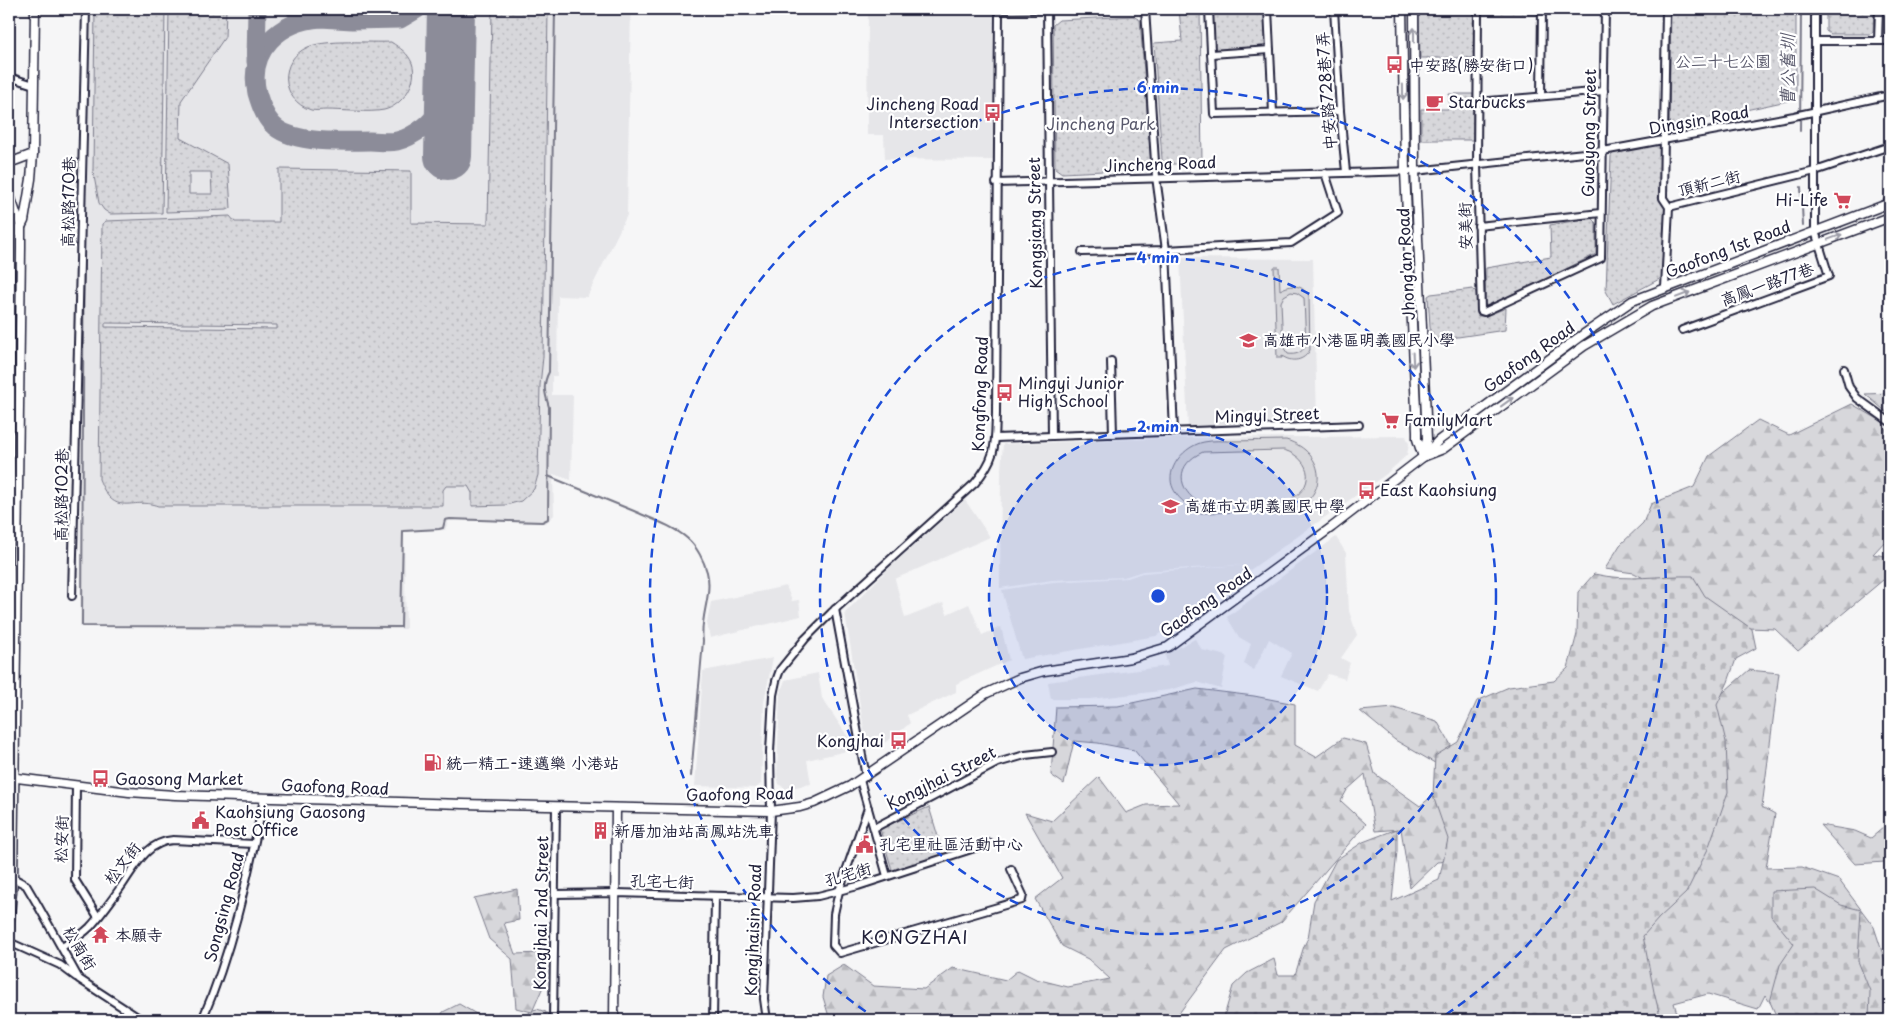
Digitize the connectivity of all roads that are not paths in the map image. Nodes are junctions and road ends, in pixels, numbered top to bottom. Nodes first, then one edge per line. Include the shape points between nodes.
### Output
1 (35, 9) edge
2 (86, 9) edge
3 (999, 9) edge
4 (1047, 9) edge
5 (1061, 9) edge
6 (1145, 9) edge
7 (1209, 9) edge
8 (1268, 9) edge
9 (1334, 9) edge
10 (1402, 9) edge
11 (1414, 9) edge
12 (1478, 9) edge
13 (1542, 9) edge
14 (1605, 9) edge
15 (1666, 9) edge
16 (1815, 9) edge
17 (1879, 9) edge
18 (1021, 10) edge
19 (1815, 41) junction
20 (1878, 41) junction
21 (1890, 41) edge
22 (1270, 50) junction
23 (1212, 54) junction
24 (9, 77) edge
25 (34, 85) junction
26 (1604, 91) junction
27 (1541, 96) junction
28 (1890, 96) edge
29 (1478, 102) junction
30 (1340, 111) junction
31 (1815, 112) junction
32 (1273, 113) junction
33 (1662, 140) junction
34 (1890, 146) edge
35 (1602, 151) junction
36 (33, 154) junction
37 (9, 163) edge
38 (1477, 165) junction
39 (1404, 171) junction
40 (1415, 171) junction
41 (1815, 171) junction
42 (1346, 172) junction
43 (1325, 173) junction
44 (1156, 177) junction
45 (1048, 181) junction
46 (996, 183) junction
47 (9, 194) edge
48 (1890, 203) edge
49 (1669, 207) junction
50 (1601, 213) junction
51 (1890, 217) edge
52 (1478, 226) junction
53 (21, 227) junction
54 (1815, 231) junction
55 (9, 233) edge
56 (1818, 244) junction
57 (1166, 250) junction
58 (1082, 252) dead end
59 (1601, 258) joint
60 (9, 288) edge
61 (1666, 288) junction
62 (1632, 301) joint
63 (1638, 314) joint
64 (1682, 330) dead end
65 (1111, 361) dead end
66 (1844, 369) dead end
67 (77, 395) joint
68 (1890, 422) edge
69 (1359, 425) dead end
70 (1174, 432) junction
71 (1113, 434) junction
72 (1052, 436) junction
73 (995, 438) junction
74 (1423, 457) junction
75 (13, 596) edge
76 (72, 596) dead end
77 (835, 609) junction
78 (1052, 752) dead end
79 (12, 777) edge
80 (863, 778) junction
81 (76, 785) junction
82 (264, 799) junction
83 (556, 806) junction
84 (616, 808) junction
85 (868, 808) junction
86 (771, 810) junction
87 (874, 828) junction
88 (990, 842) dead end
89 (254, 844) junction
90 (1011, 869) dead end
91 (887, 876) junction
92 (11, 878) edge
93 (839, 891) junction
94 (616, 893) junction
95 (555, 894) junction
96 (715, 897) junction
97 (768, 898) junction
98 (98, 917) junction
99 (9, 928) edge
100 (9, 942) edge
101 (62, 947) junction
102 (79, 979) junction
103 (142, 1020) edge
104 (202, 1020) edge
105 (553, 1020) edge
106 (614, 1020) edge
107 (713, 1020) edge
108 (767, 1020) edge

1 - 25 street
2 - 67 street, 高松路170巷
3 - 18 street
3 - 46 street, Kongfong Road
4 - 5 street
4 - 18 street
4 - 45 street, Kongsiang Street
6 - 44 street
7 - 23 street
8 - 22 street
9 - 30 street, 中安路728巷7弄
10 -> 39 street, Jhong'an Road
40 -> 11 street, Jhong'an Road
12 - 29 street, 安美街
13 - 27 street
14 - 26 street, Guosyong Street
15 - 33 street, 頂新二街
16 - 19 street
17 - 20 street
19 - 20 street
19 - 31 street
20 - 21 street
22 - 23 street
22 - 32 street
23 - 32 street via 1214,114
24 - 25 street
25 - 36 street
26 - 27 street
26 - 35 street, Guosyong Street
27 - 29 street
28 - 31 street, Dingsin Road
29 - 38 street, 安美街
30 - 32 street
30 - 42 street, 中安路728巷7弄
31 - 33 street, Dingsin Road
31 - 41 street
33 - 35 street, Dingsin Road
33 - 49 street, 頂新二街 via 1663,198
34 - 41 street, 頂新二街
35 - 38 street, Jincheng Road
35 - 50 street, Guosyong Street
36 - 37 street
36 - 53 street via 28,201
38 - 40 street, Jincheng Road
38 - 52 street, 安美街
39 - 40 street, Jincheng Road
39 - 42 street, Jincheng Road
39 -> 74 street, Jhong'an Road via 1417,439
40 - 74 street, Jhong'an Road via 1427,439
41 - 49 street, 頂新二街
41 - 54 street
42 - 43 street, Jincheng Road
43 - 44 street, Jincheng Road
43 - 57 street via 1338,213 1291,243
44 - 45 street, Jincheng Road
44 - 57 street
45 - 46 street, Jincheng Road
45 - 72 street, Kongsiang Street
46 - 73 street, Kongfong Road
47 - 53 street
48 - 54 street, Gaofong 1st Road
49 - 61 street
50 - 52 street
50 - 59 street, Guosyong Street
56 -> 51 street, Gaofong 1st Road
52 - 59 street, 安美街 via 1481,311 1492,309
53 - 55 street
53 - 75 street
54 - 56 street
54 - 61 street, Gaofong 1st Road
55 - 60 street
63 -> 56 street, Gaofong 1st Road
56 - 64 street, 高鳳一路77巷 via 1830,276
57 - 58 street
57 - 70 street
61 - 62 street, Gaofong 1st Road
62 - 74 street, Gaofong Road via 1438,441
74 -> 63 street, Gaofong Road via 1443,449 1584,346
65 - 71 street
66 - 68 street via 1849,387 1857,398
67 - 76 street, 高松路102巷
69 - 70 street, Mingyi Street
70 - 71 street, Mingyi Street
71 - 72 street, Mingyi Street
72 - 73 street, Mingyi Street
73 - 77 street, Kongfong Road via 992,459 975,483
74 - 80 street, Gaofong Road via 1168,646 1131,658 1044,671 1003,685
75 - 79 street
77 - 80 street
77 - 86 street, Kongfong Road via 790,656 776,681 770,752
78 - 87 street, Kongjhai Street via 997,763
79 - 81 street, Gaofong Road
79 - 92 street
80 - 85 street
80 - 86 street, Gaofong Road via 814,803
81 - 82 street, Gaofong Road via 129,792
81 - 98 street, 松安街 via 75,880
82 - 83 street, Gaofong Road
82 - 89 street, Songsing Road
83 - 84 street, Gaofong Road
83 - 95 street, Kongjhai 2nd Street
84 - 86 street, Gaofong Road
84 - 94 street
85 - 87 street
85 - 93 street, Kongjhai Street
86 - 97 street, Kongjhaisin Road
87 - 91 street
88 - 91 street, 孔宅街
89 - 98 street, 松文街 via 163,840 138,860
89 - 104 street, Songsing Road via 234,934
90 - 93 street, Kongjhai Street via 1024,895 1022,900 845,953 840,953 833,945
91 - 93 street, 孔宅街
92 - 99 street
92 - 101 street, 松南街 via 26,885
93 - 97 street, 孔宅街 via 818,896
94 - 95 street, 孔宅七街
94 - 96 street, 孔宅七街
94 - 106 street
95 - 105 street, Kongjhai 2nd Street
96 - 97 street, 孔宅七街
96 - 107 street
97 - 108 street, Kongjhaisin Road via 764,999
98 - 101 street, 松文街 via 84,932
100 - 102 street via 60,965
101 - 102 street, 松南街
102 - 103 street, 松南街

